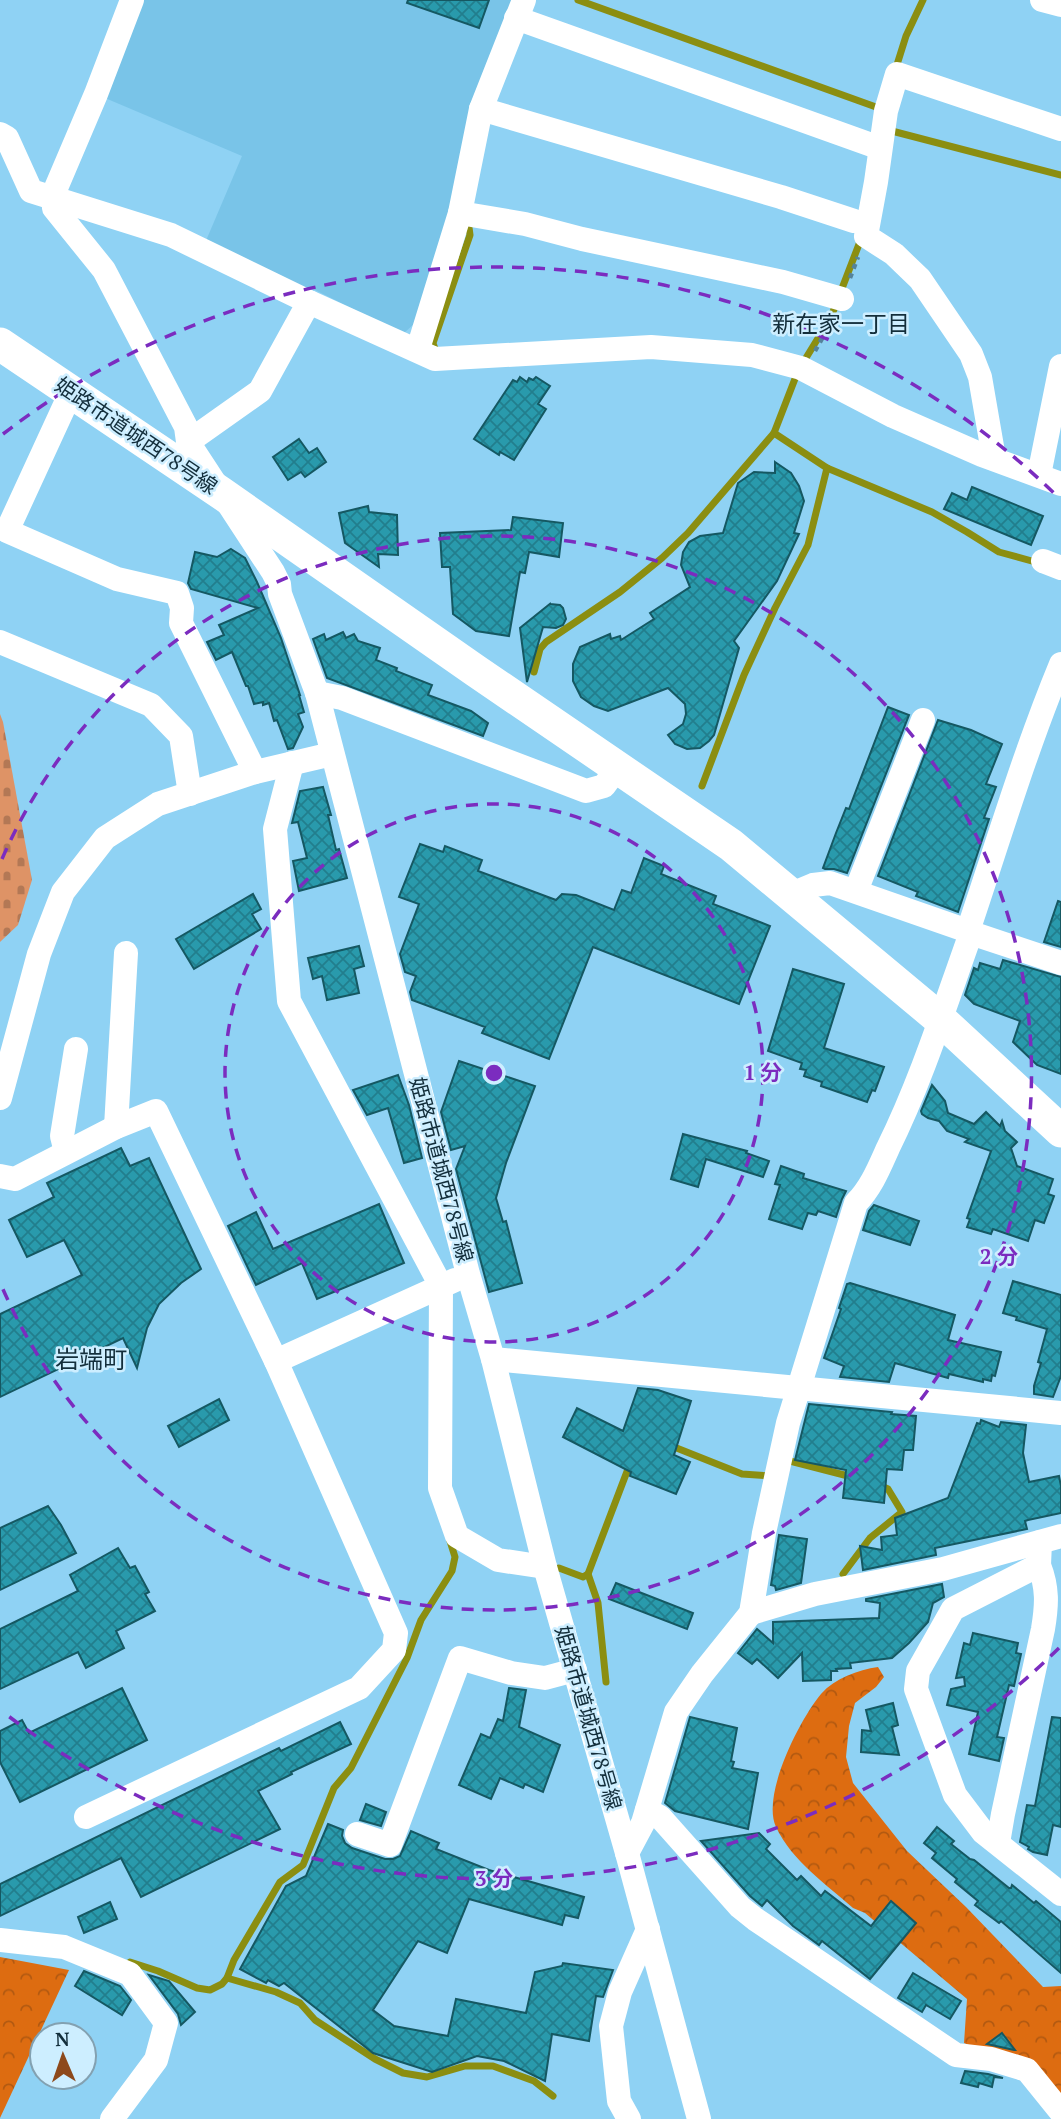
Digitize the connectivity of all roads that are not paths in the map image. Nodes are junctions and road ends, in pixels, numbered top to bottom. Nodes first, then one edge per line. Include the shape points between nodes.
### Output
1 (132, 0) edge
2 (1042, 0) edge
3 (1061, 5) edge
4 (520, 9) edge
5 (481, 109) junction
6 (1061, 130) edge
7 (0, 134) edge
8 (879, 139) junction
9 (53, 195) junction
10 (460, 213) junction
11 (853, 221) dead end
12 (842, 299) dead end
13 (309, 302) junction
14 (0, 344) edge
15 (418, 349) junction
16 (1061, 366) edge
17 (71, 392) junction
18 (188, 442) junction
19 (994, 458) junction
20 (1050, 479) edge
21 (221, 494) junction
22 (0, 642) edge
23 (1061, 664) edge
24 (317, 693) junction
25 (1053, 706) edge
26 (923, 720) dead end
27 (332, 754) junction
28 (292, 763) junction
29 (618, 767) junction
30 (255, 772) junction
31 (190, 793) junction
32 (856, 891) junction
33 (789, 895) junction
34 (972, 934) junction
35 (125, 953) dead end
36 (1061, 962) edge
37 (941, 1020) junction
38 (76, 1049) dead end
39 (0, 1098) edge
40 (116, 1127) junction
41 (1061, 1131) edge
42 (66, 1152) junction
43 (0, 1176) edge
44 (468, 1274) junction
45 (441, 1286) junction
46 (492, 1359) junction
47 (276, 1361) junction
48 (800, 1389) junction
49 (1061, 1413) edge
50 (1047, 1548) edge
51 (545, 1567) junction
52 (751, 1613) junction
53 (575, 1670) junction
54 (647, 1810) junction
55 (86, 1817) dead end
56 (357, 1834) dead end
57 (998, 1843) junction
58 (627, 1853) junction
59 (1061, 1894) edge
60 (648, 1929) junction
61 (0, 1940) edge
62 (1061, 2112) edge
63 (112, 2119) edge
64 (629, 2119) edge
65 (699, 2119) edge

1 - 9 street
2 - 3 street
4 - 5 street
4 - 8 street
5 - 10 street
5 - 11 street
6 - 8 street via 897,74
7 - 9 street via 7,138 31,191
8 - 19 street via 866,236 920,279 971,354 980,377
9 - 13 street via 171,235
9 - 18 street via 54,208 104,270 186,427
10 - 12 street via 783,282
10 - 15 street
13 - 15 street
13 - 18 street via 261,391
14 - 17 street, 姫路市道城西78号線
15 - 19 street via 435,359 651,347 752,355 799,368 893,416
16 - 20 street
17 - 21 street, 姫路市道城西78号線
17 - 30 street via 7,531 117,579 177,593 181,623
18 - 21 street
19 - 20 street
21 - 24 street, 姫路市道城西78号線 via 279,583
21 - 29 street
22 - 31 street via 151,705 181,736
23 - 25 street
24 - 27 street, 姫路市道城西78号線
24 - 29 street via 342,698 586,791 604,786
25 - 34 street
26 - 32 street
27 - 28 street
27 - 44 street, 姫路市道城西78号線
28 - 30 street
28 - 45 street via 275,829 289,1001
29 - 33 street via 731,845
30 - 31 street
31 - 39 street via 158,804 105,838 63,891 39,954
32 - 33 street via 830,883
32 - 34 street
33 - 37 street
34 - 36 street
34 - 37 street
35 - 40 street
37 - 41 street
37 - 48 street via 901,1122 867,1192 856,1203
38 - 42 street via 62,1136
40 - 42 street
40 - 47 street via 156,1111
42 - 43 street via 15,1179
44 - 45 street
44 - 46 street, 姫路市道城西78号線
45 - 47 street
45 - 51 street via 440,1488 457,1536 498,1560
46 - 48 street
46 - 51 street, 姫路市道城西78号線
47 - 55 street via 396,1633 394,1650 359,1688
48 - 49 street
48 - 52 street via 788,1423
50 - 52 street via 815,1594
50 - 57 street via 1044,1629
50 - 57 street via 953,1609 918,1671 916,1689 955,1795 983,1832
51 - 53 street, 姫路市道城西78号線
52 - 54 street via 676,1712
53 - 56 street via 545,1678 460,1657 390,1845
53 - 58 street, 姫路市道城西78号線
54 - 58 street
54 - 62 street via 660,1817 755,1919 956,2055 1027,2070
57 - 59 street
58 - 60 street, 姫路市道城西78号線
60 - 64 street via 620,1992 611,2026 619,2101
60 - 65 street, 姫路市道城西78号線
61 - 63 street via 64,1947 130,1974 166,2023 156,2060

